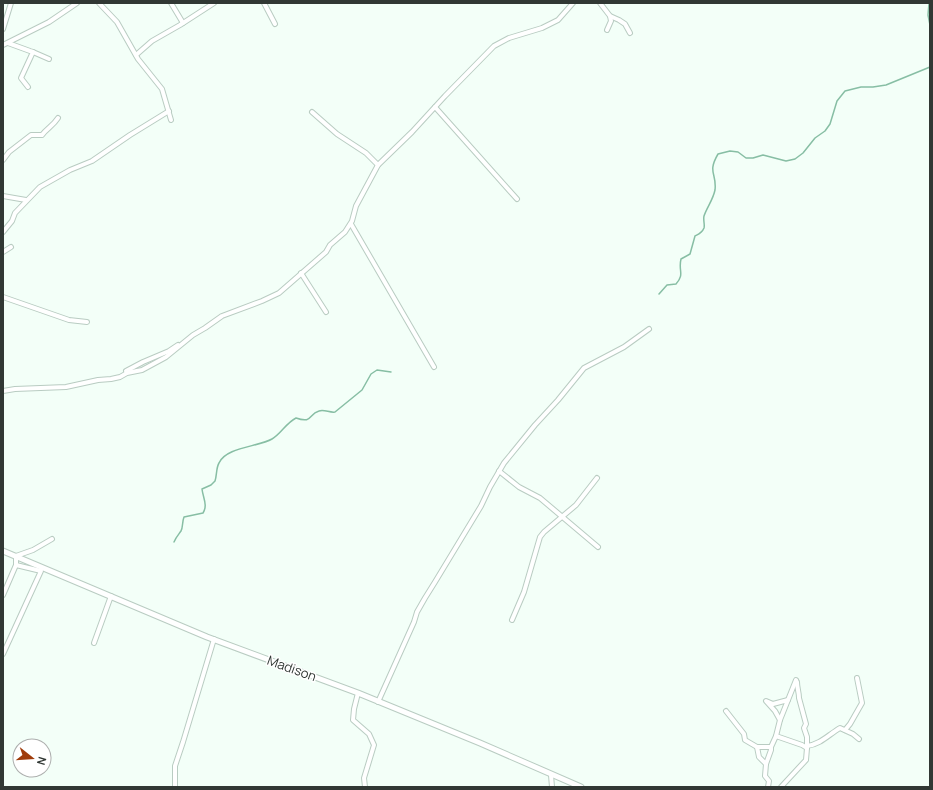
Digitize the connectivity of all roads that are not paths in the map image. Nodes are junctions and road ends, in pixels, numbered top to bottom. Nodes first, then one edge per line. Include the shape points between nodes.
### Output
1 (11, 3) edge
2 (77, 3) edge
3 (99, 3) edge
4 (171, 3) edge
5 (214, 3) edge
6 (264, 3) edge
7 (573, 3) edge
8 (600, 3) edge
9 (610, 16) junction
10 (183, 23) junction
11 (275, 24) dead end
12 (3, 29) edge
13 (607, 30) dead end
14 (630, 33) dead end
15 (8, 43) junction
16 (3, 45) edge
17 (33, 52) junction
18 (136, 55) junction
19 (49, 59) dead end
20 (28, 87) dead end
21 (435, 107) junction
22 (168, 111) junction
23 (312, 112) dead end
24 (58, 118) dead end
25 (171, 120) dead end
26 (3, 160) edge
27 (378, 165) junction
28 (3, 196) edge
29 (517, 199) dead end
30 (26, 200) junction
31 (351, 224) junction
32 (3, 232) edge
33 (11, 247) dead end
34 (3, 252) edge
35 (301, 273) junction
36 (3, 297) edge
37 (326, 312) dead end
38 (87, 322) dead end
39 (649, 330) dead end
40 (434, 367) dead end
41 (3, 391) edge
42 (499, 471) junction
43 (597, 478) dead end
44 (563, 516) junction
45 (52, 539) dead end
46 (598, 547) dead end
47 (3, 551) edge
48 (16, 556) junction
49 (16, 565) junction
50 (3, 594) edge
51 (111, 596) junction
52 (512, 620) dead end
53 (214, 639) junction
54 (94, 643) dead end
55 (3, 654) edge
56 (856, 678) dead end
57 (358, 693) junction
58 (788, 700) junction
59 (378, 702) junction
60 (726, 711) dead end
61 (780, 720) junction
62 (845, 730) junction
63 (776, 736) junction
64 (859, 739) dead end
65 (758, 747) junction
66 (771, 747) junction
67 (807, 747) junction
68 (766, 764) junction
69 (551, 775) junction
70 (175, 787) edge
71 (365, 787) edge
72 (552, 787) edge
73 (581, 787) edge
74 (768, 787) edge
75 (781, 787) edge

1 - 12 street
2 - 15 street via 49,22
3 - 18 street via 117,22
4 - 10 street
5 - 10 street
6 - 11 street
7 - 21 street via 558,20 494,46
8 - 9 street
9 - 13 street via 611,21
9 - 14 street via 625,24
10 - 18 street via 152,41
15 - 16 street
15 - 17 street
17 - 19 street
17 - 20 street via 21,78
18 - 22 street via 162,89
21 - 27 street
21 - 29 street
22 - 25 street
22 - 30 street via 92,161 40,187
23 - 27 street
24 - 26 street via 42,135 31,135
27 - 31 street via 356,206
28 - 30 street
30 - 32 street via 14,213
31 - 35 street via 326,252
31 - 40 street
33 - 34 street
35 - 37 street
35 - 41 street via 279,293 222,316 166,357 142,370 116,378 66,387
36 - 38 street via 69,320
39 - 42 street via 624,347 584,368
42 - 44 street
42 - 59 street via 481,506 424,598
43 - 44 street via 576,505
44 - 46 street
44 - 52 street via 540,537 524,592
45 - 48 street
47 - 48 street, Madison
48 - 49 street
48 - 51 street, Madison
49 - 50 street
49 - 55 street via 41,571
51 - 53 street, Madison
51 - 54 street
53 - 57 street, Madison
53 - 70 street via 175,766
56 - 62 street via 862,703
57 - 59 street, Madison
57 - 71 street via 353,720 369,734 374,745 364,778
58 - 61 street
58 - 61 street via 773,704 766,701
58 - 67 street via 796,680 806,724 804,728
59 - 69 street, Madison
60 - 65 street via 744,734 744,740
61 - 63 street
62 - 64 street
62 - 67 street via 840,728 823,741
63 - 66 street
63 - 67 street
65 - 66 street
65 - 68 street via 759,757
66 - 68 street
67 - 75 street via 806,760
68 - 74 street via 765,776 769,781
69 - 72 street
69 - 73 street, Madison

